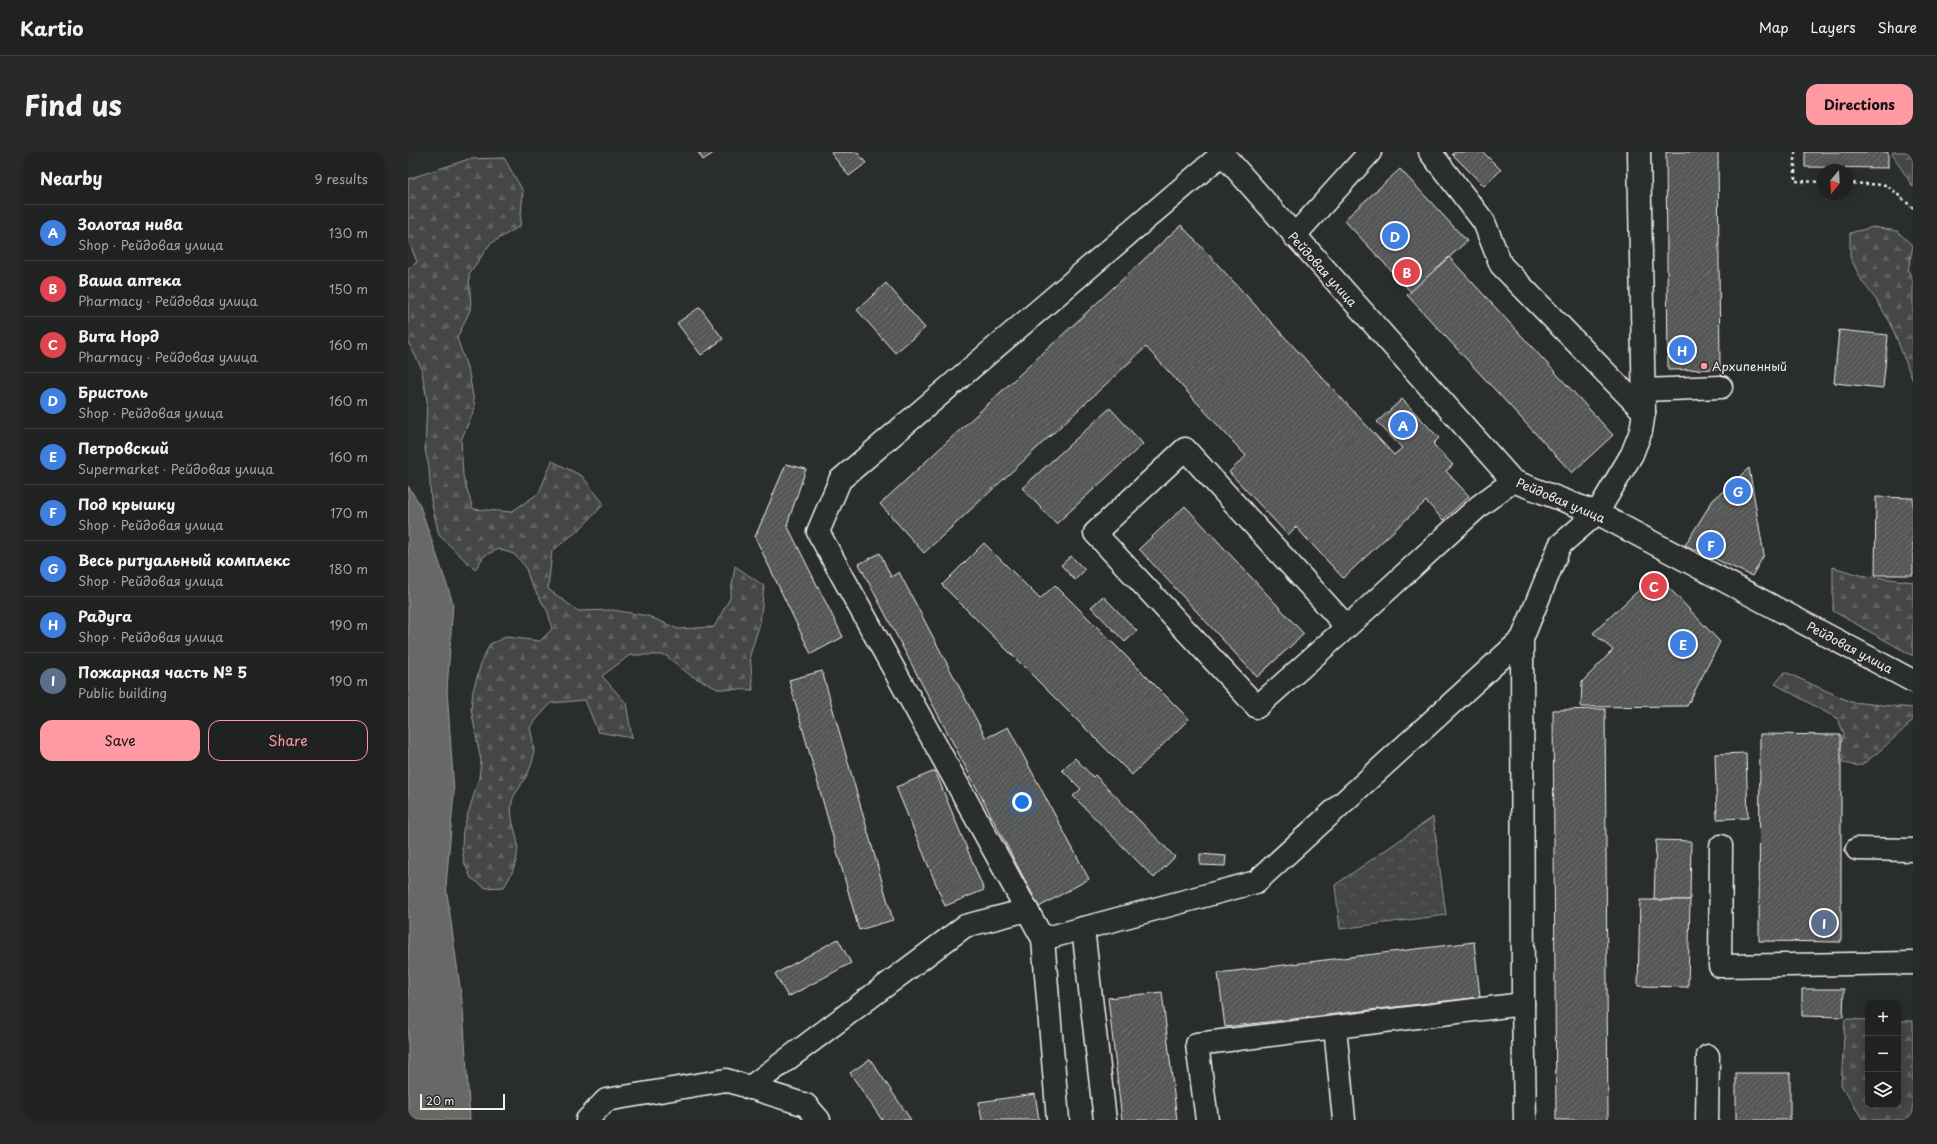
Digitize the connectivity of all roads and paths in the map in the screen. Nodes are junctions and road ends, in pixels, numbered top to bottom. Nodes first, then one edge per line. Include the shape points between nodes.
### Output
1 (1370, 152) edge
2 (1430, 152) edge
3 (1639, 152) edge
4 (1795, 152) edge
5 (1221, 153) edge
6 (1817, 182) edge
7 (1853, 183) edge
8 (1913, 208) edge
9 (1294, 236) junction
10 (1721, 387) dead end
11 (1643, 390) junction
12 (1644, 412) junction
13 (1513, 481) junction
14 (1596, 513) junction
15 (1347, 627) junction
16 (1522, 639) junction
17 (1913, 680) edge
18 (1721, 846) dead end
19 (1857, 849) dead end
20 (1913, 850) edge
21 (1027, 910) junction
22 (1083, 928) junction
23 (1043, 939) junction
24 (1913, 964) edge
25 (1523, 1004) junction
26 (1335, 1027) junction
27 (1708, 1056) dead end
28 (749, 1088) junction
29 (587, 1120) edge
30 (819, 1120) edge
31 (1058, 1120) edge
32 (1105, 1120) edge
33 (1207, 1120) edge
34 (1344, 1120) edge
35 (1525, 1120) edge
36 (1707, 1120) edge

1 - 9 street
2 - 12 street via 1484,222 1501,265
3 - 11 street
4 - 6 path via 1795,181
5 - 9 street, Рейдовая улица
5 - 21 street via 840,480 818,532
7 - 8 path via 1887,185
9 - 13 street, Рейдовая улица
10 - 11 street
11 - 12 street
12 - 14 street via 1641,431 1632,454
13 - 14 street, Рейдовая улица
13 - 15 street via 1479,506
14 - 16 street via 1560,545
14 - 17 street, Рейдовая улица
15 - 15 street via 1257,707 1095,533 1185,449
16 - 22 street via 1256,882
16 - 25 street
18 - 24 street via 1720,966
19 - 20 street
21 - 23 street
21 - 28 street via 965,926
22 - 23 street
22 - 32 street
23 - 31 street
25 - 26 street
25 - 35 street
26 - 33 street via 1197,1044
26 - 34 street
27 - 36 street
28 - 29 street via 726,1080 606,1100
28 - 30 street via 806,1105

